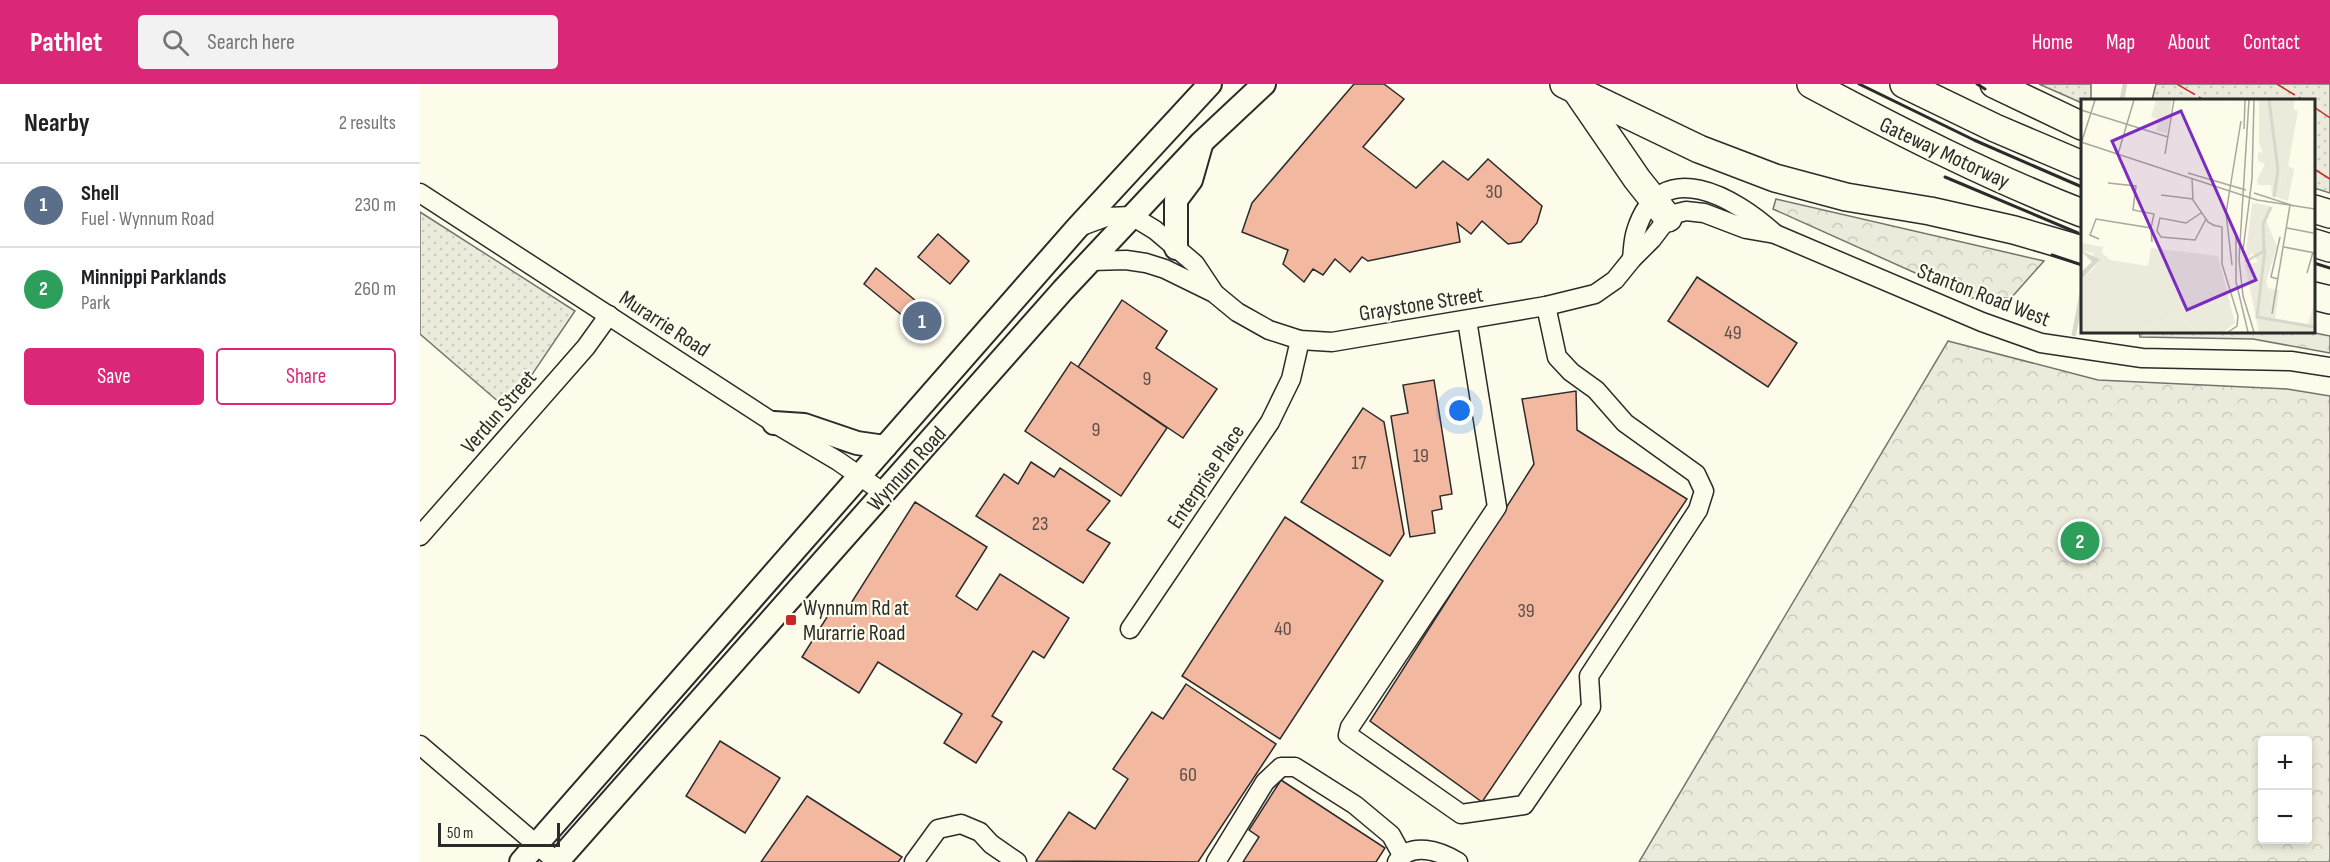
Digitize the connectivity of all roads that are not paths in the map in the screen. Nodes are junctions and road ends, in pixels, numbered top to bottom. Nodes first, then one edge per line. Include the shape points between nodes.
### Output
1 (1210, 84) edge
2 (1264, 84) edge
3 (1811, 84) edge
4 (1904, 84) edge
5 (1994, 84) edge
6 (1571, 88) edge
7 (2081, 126) edge
8 (1201, 143) junction
9 (2081, 165) edge
10 (420, 193) edge
11 (1660, 209) junction
12 (2315, 210) edge
13 (2081, 213) edge
14 (2330, 214) edge
15 (1132, 216) junction
16 (1077, 228) junction
17 (1775, 234) junction
18 (2315, 244) edge
19 (1176, 248) junction
20 (2330, 248) edge
21 (2081, 250) edge
22 (1091, 261) junction
23 (1214, 293) junction
24 (2315, 296) edge
25 (2330, 300) edge
26 (1546, 306) junction
27 (609, 315) junction
28 (1467, 320) junction
29 (1300, 340) junction
30 (2330, 367) edge
31 (774, 423) junction
32 (885, 447) junction
33 (860, 476) junction
34 (884, 493) junction
35 (420, 536) edge
36 (1131, 629) dead end
37 (420, 745) edge
38 (536, 845) junction
39 (1400, 858) edge
40 (521, 862) edge
41 (557, 862) edge
42 (914, 862) edge
43 (1017, 862) edge
44 (1216, 862) edge
45 (1458, 862) edge

1 - 16 main road, Wynnum Road
2 - 8 main road, Wynnum Road
3 - 13 highway, Gateway Motorway via 1975,167
4 - 9 highway, Gateway Motorway
5 - 7 highway
6 - 11 highway
6 - 21 highway via 1699,149 1775,178 1846,197 2003,227
8 - 15 main road, Wynnum Road
8 - 19 main road via 1191,180 1176,200
10 - 27 street, Murarrie Road
11 - 17 street, Stanton Road West via 1695,211 1746,229
11 - 17 street, Stanton Road West via 1672,188 1702,190 1753,213
11 - 26 street, Graystone Street via 1645,210 1635,232 1632,259 1606,288 1580,299
12 - 14 highway
15 - 16 street via 1106,217
15 - 19 street, Graystone Street
15 - 22 main road, Wynnum Road
16 - 32 main road, Wynnum Road
17 - 30 street, Stanton Road West via 2041,343 2142,357 2291,361
18 - 20 highway
19 - 23 street, Graystone Street via 1195,264
22 - 23 street, Graystone Street via 1146,263 1165,268
22 - 34 main road, Wynnum Road
23 - 29 street, Graystone Street via 1253,322
24 - 25 highway
26 - 28 street, Graystone Street
26 - 28 street via 1557,357 1596,390 1625,423 1696,474 1704,491 1698,510 1589,676 1591,707 1524,805 1461,814 1348,735 1497,507
27 - 31 street, Murarrie Road
27 - 35 street, Verdun Street via 586,347
28 - 29 street, Graystone Street via 1332,342
29 - 36 street, Enterprise Place via 1291,379 1270,422
31 - 32 main road via 804,425 851,441
31 - 33 street, Murarrie Road
32 - 33 main road, Wynnum Road
33 - 34 street, Murarrie Road
33 - 38 main road, Wynnum Road
34 - 41 main road, Wynnum Road
37 - 38 street
38 - 40 main road, Wynnum Road
38 - 41 street
39 - 44 street via 1391,836 1355,805 1295,767 1281,767 1265,782
39 - 45 street via 1417,850 1443,853
42 - 43 street via 938,829 961,824 980,832

